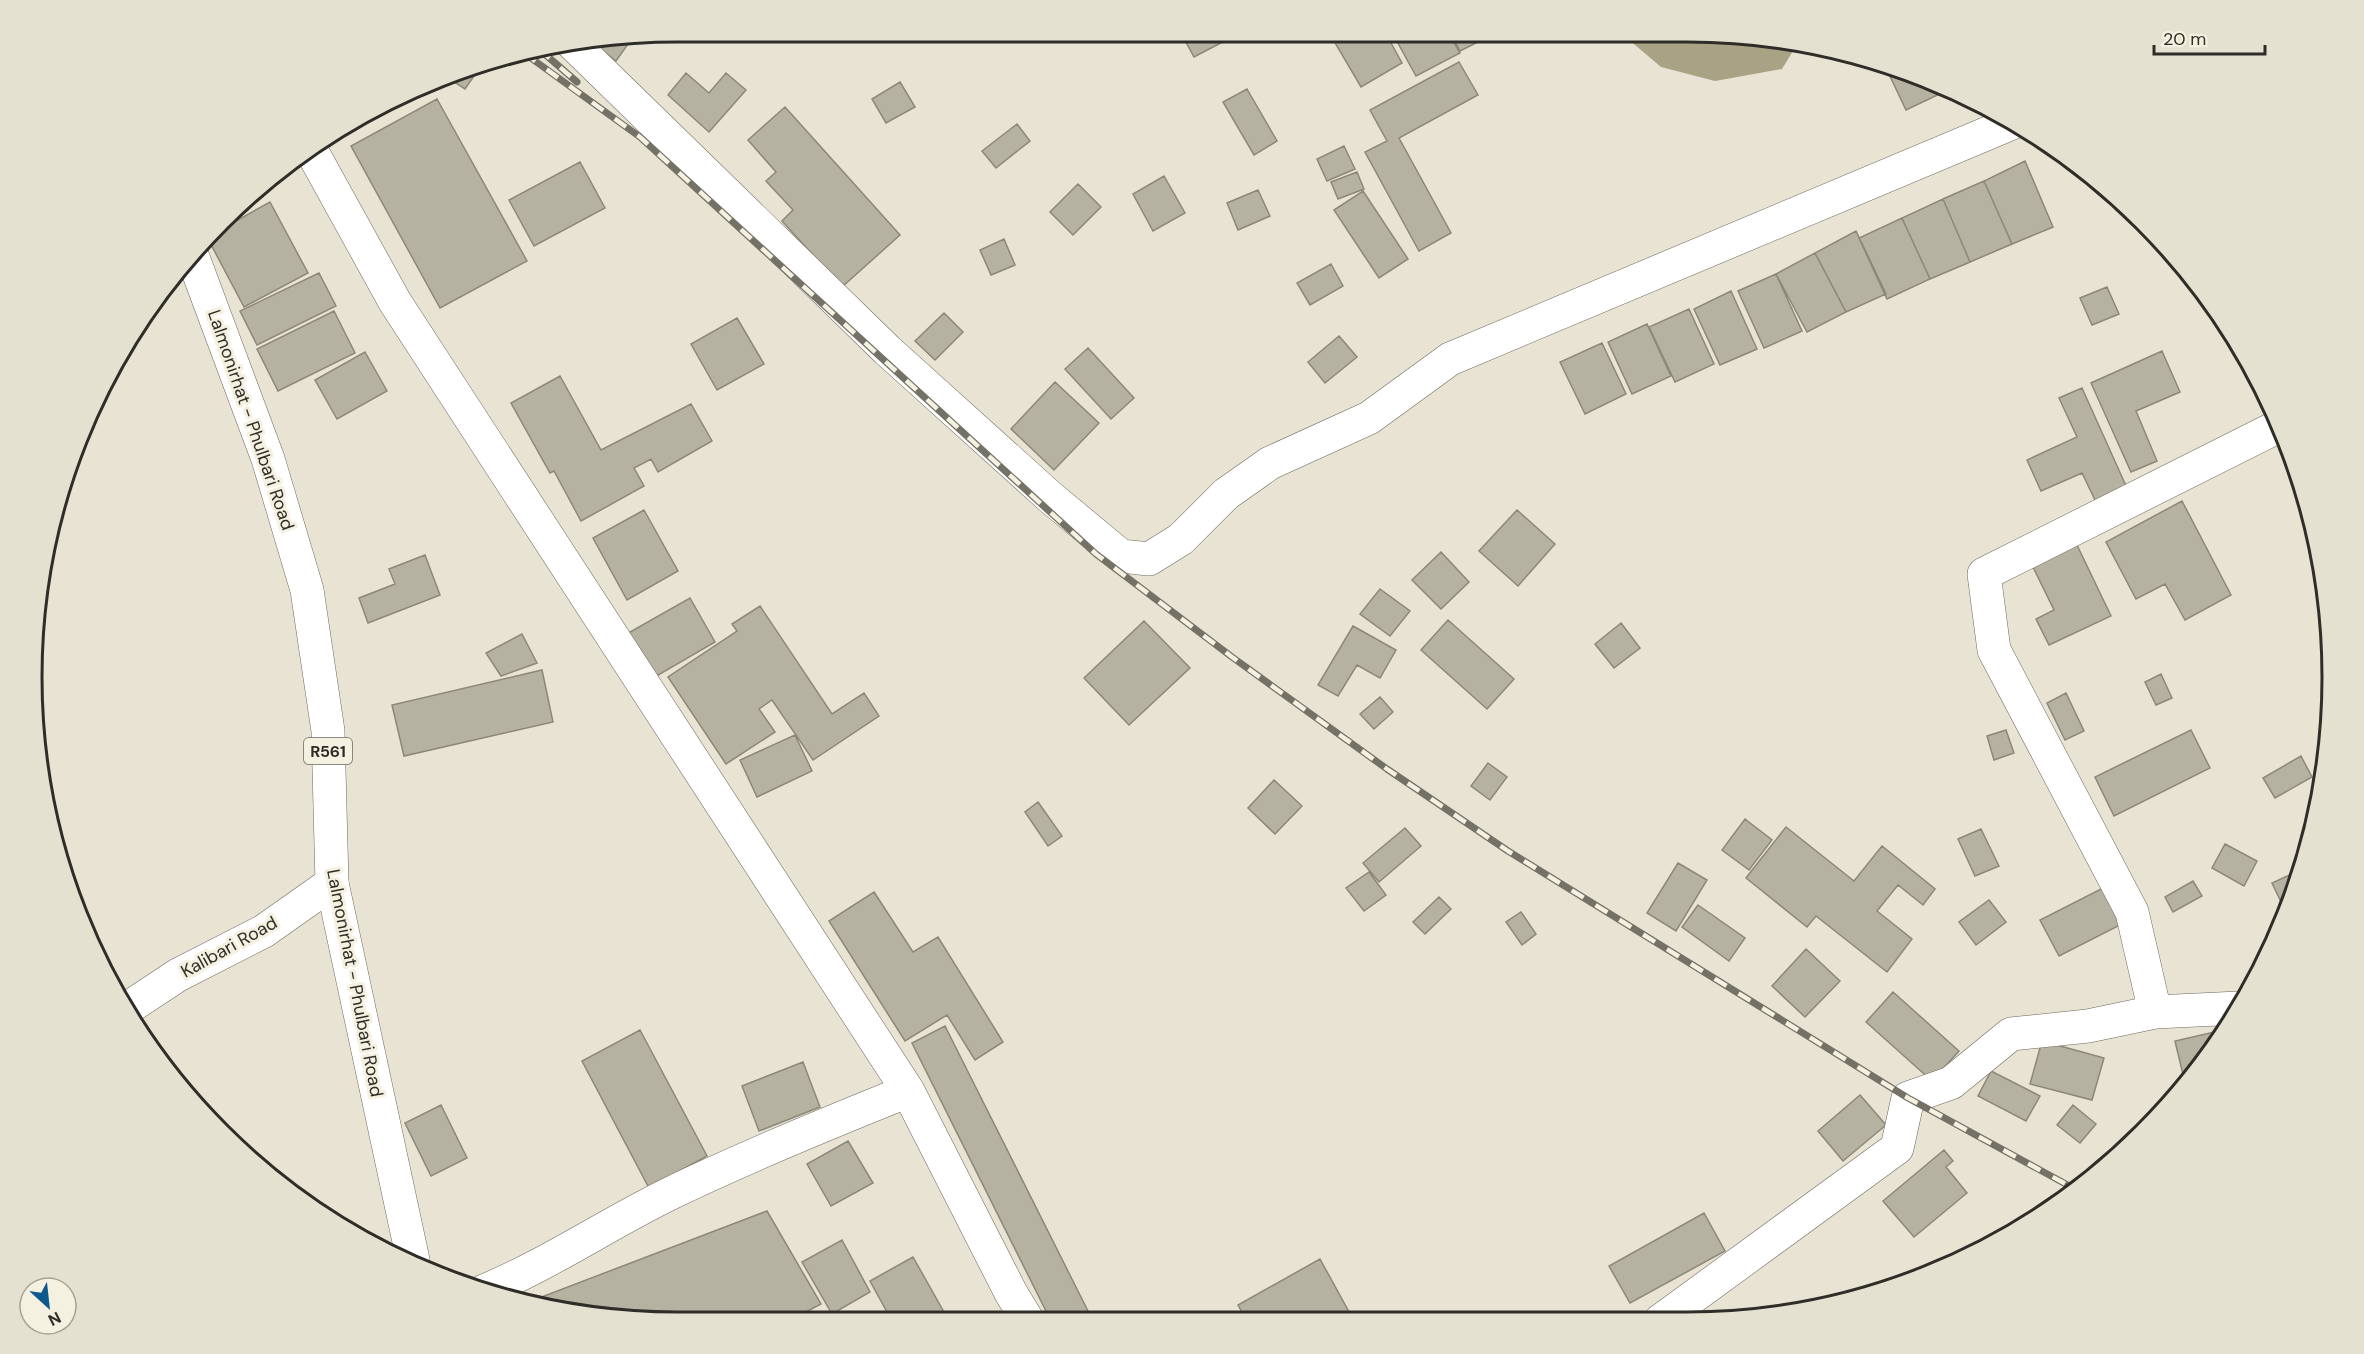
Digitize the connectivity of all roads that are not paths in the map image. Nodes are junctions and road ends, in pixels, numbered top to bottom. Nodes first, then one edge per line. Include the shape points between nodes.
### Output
1 (579, 50) edge
2 (2004, 126) edge
3 (314, 156) edge
4 (195, 264) edge
5 (2272, 429) edge
6 (332, 883) junction
7 (133, 1004) edge
8 (2228, 1009) edge
9 (2155, 1012) junction
10 (908, 1091) junction
11 (411, 1254) edge
12 (497, 1285) edge
13 (1023, 1312) edge
14 (1672, 1312) edge

1 - 2 street via 887,350 1033,481 1122,556 1149,559 1181,539 1226,494 1270,464 1369,418 1450,359
3 - 10 street via 395,302
4 - 6 street, Lalmonirhat - Phulbari Road / R561 via 268,459 307,591 328,731
5 - 9 street via 1984,574 1994,650 2132,912
6 - 7 street, Kalibari Road via 264,931 178,975
6 - 11 street, Lalmonirhat - Phulbari Road / R561
8 - 9 street
9 - 14 street via 2088,1026 2011,1034 1951,1083 1908,1098 1897,1148
10 - 12 street via 669,1194 553,1260
10 - 13 street

